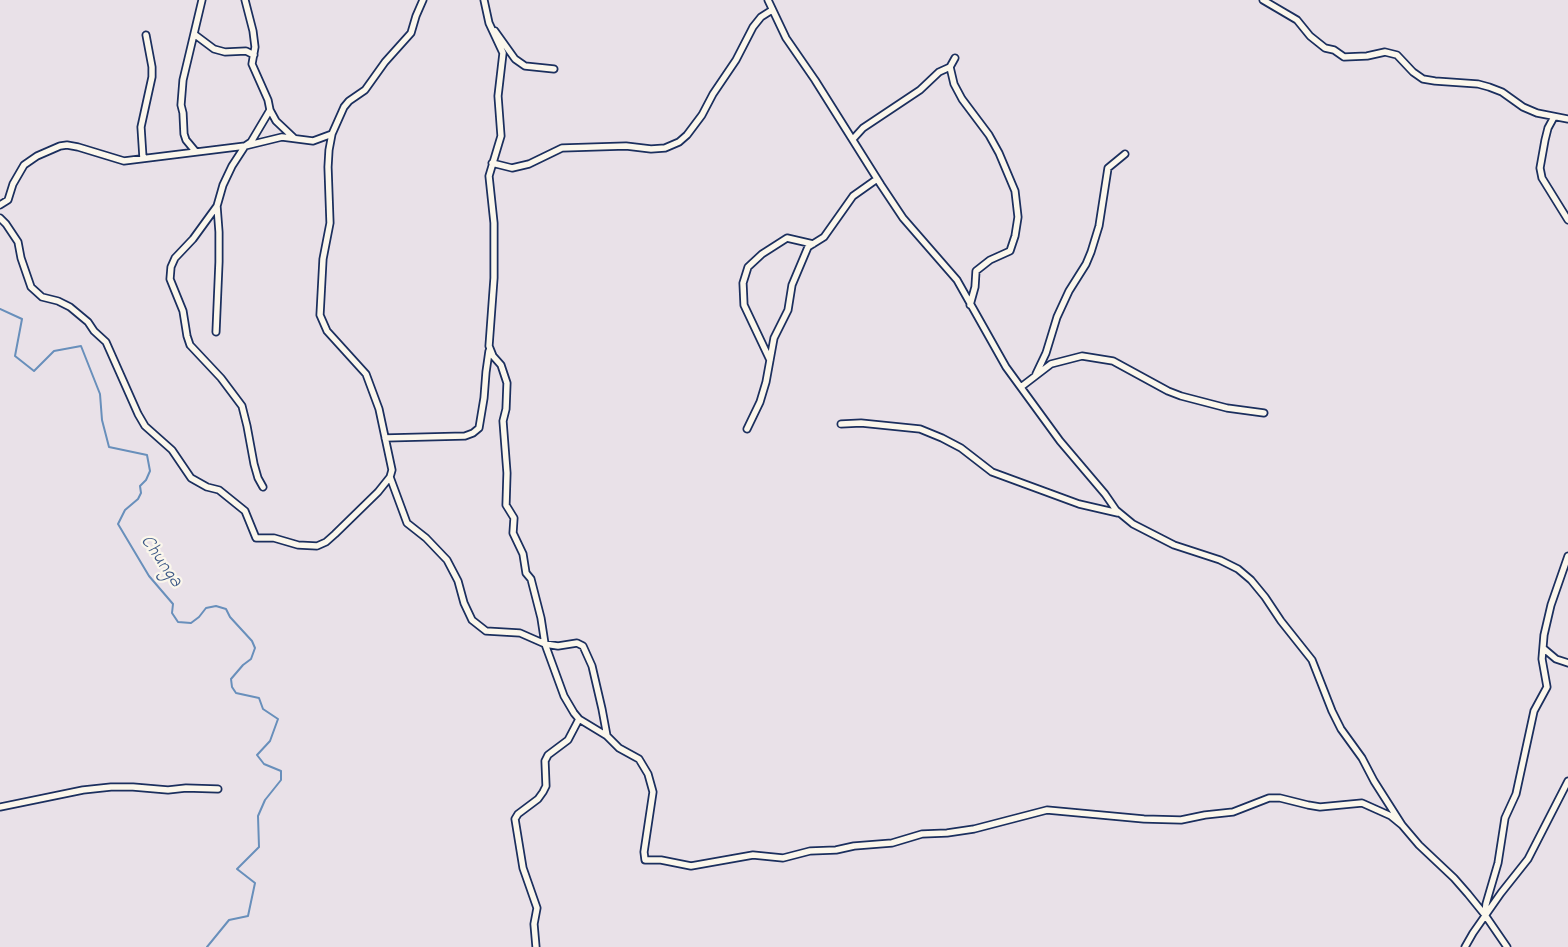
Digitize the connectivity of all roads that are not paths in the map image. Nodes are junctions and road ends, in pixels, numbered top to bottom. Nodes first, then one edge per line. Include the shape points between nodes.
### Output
1 (202, 0) edge
2 (245, 0) edge
3 (422, 0) edge
4 (484, 0) edge
5 (768, 0) edge
6 (1263, 0) edge
7 (772, 10) junction
8 (489, 23) junction
9 (194, 34) junction
10 (146, 35) dead end
11 (254, 56) junction
12 (955, 58) dead end
13 (950, 67) junction
14 (554, 69) dead end
15 (270, 110) junction
16 (1554, 117) junction
17 (1568, 119) edge
18 (332, 134) junction
19 (294, 138) junction
20 (853, 139) junction
21 (246, 146) junction
22 (196, 152) junction
23 (1126, 154) dead end
24 (143, 158) junction
25 (492, 162) junction
26 (877, 179) junction
27 (0, 205) edge
28 (217, 206) junction
29 (0, 218) edge
30 (1568, 220) edge
31 (813, 244) junction
32 (970, 305) junction
33 (216, 332) dead end
34 (490, 349) junction
35 (770, 360) junction
36 (1035, 376) junction
37 (1021, 387) junction
38 (1264, 413) dead end
39 (841, 424) dead end
40 (747, 429) dead end
41 (385, 438) junction
42 (390, 477) junction
43 (263, 487) dead end
44 (1120, 514) junction
45 (1568, 556) edge
46 (545, 644) junction
47 (1543, 648) junction
48 (1568, 663) edge
49 (579, 719) junction
50 (607, 736) junction
51 (1568, 781) edge
52 (218, 789) dead end
53 (0, 807) edge
54 (1402, 825) junction
55 (1486, 915) junction
56 (536, 947) edge
57 (1465, 947) edge
58 (1507, 947) edge

1 - 9 street
2 - 11 street via 253,31
3 - 18 street via 411,33 365,90 344,107
4 - 8 street
5 - 7 street
6 - 16 street via 1297,20 1325,48 1344,57 1385,52 1397,55 1423,79 1489,86 1530,110
7 - 20 street via 786,38
7 - 25 street via 753,26 702,115 679,142 652,149 626,146 562,148 529,164 512,168
8 - 14 street via 515,58 525,66
8 - 25 street via 503,53 498,96 501,136
9 - 11 street via 214,48 225,52 246,51
9 - 22 street via 183,80 181,105 186,140
10 - 24 street via 152,77 141,127
11 - 15 street via 252,64
12 - 13 street
13 - 20 street via 863,128
13 - 32 street via 954,84 999,153 1015,191 1018,217 1010,251 976,271
15 - 19 street via 276,121
15 - 21 street
16 - 17 street
16 - 30 street via 1548,128 1540,168 1542,178
18 - 19 street via 313,141
18 - 41 street via 328,167 330,223 322,266 320,315 327,331 366,374
19 - 21 street via 282,137
20 - 26 street
21 - 22 street
21 - 28 street via 228,174
22 - 24 street
23 - 36 street via 1108,168 1099,226 1091,252 1057,317
24 - 27 street via 124,161 78,147 60,146 24,165 8,200
25 - 34 street via 489,176 494,253
26 - 31 street via 853,196 824,237
26 - 32 street via 903,218 957,280
28 - 33 street
28 - 43 street via 175,258 170,279 183,311 190,345 242,406 254,464
29 - 42 street via 18,242 31,286 42,297 70,307 88,322 110,349 133,406 145,426 172,450 192,478 219,490 245,511 256,538 274,538 307,546 326,542
31 - 35 street via 805,252 792,285 788,310 774,338
31 - 35 street via 787,238 748,267 743,283 744,305
32 - 37 street
34 - 41 street via 479,428 465,436
34 - 46 street via 501,365 507,383 503,421 506,505 514,518 514,533 523,554 526,573 531,578
35 - 40 street via 760,402
36 - 37 street
36 - 38 street via 1051,364 1082,356 1112,362 1180,396
37 - 44 street
39 - 44 street via 861,423 920,430 961,448 992,472 1079,504
41 - 42 street via 392,470
42 - 46 street via 407,524 447,560 472,620 486,632 520,633
44 - 54 street via 1174,545 1232,566 1251,580 1312,660 1341,729
45 - 47 street via 1551,606
46 - 49 street via 564,696
46 - 50 street via 577,643 583,646 592,666
47 - 48 street via 1556,659
47 - 55 street via 1547,687 1534,711 1516,794 1505,818
49 - 50 street
49 - 56 street via 568,740 545,761 546,786 543,792 515,819 523,868 537,908 534,924
50 - 54 street via 619,748 639,759 651,782 653,792 645,860 691,866 753,855 783,858 810,851 892,843 922,834 974,829 1047,810 1144,820 1180,820 1233,812 1269,798 1280,798 1320,807 1362,803 1391,816
51 - 55 street via 1528,858
52 - 53 street via 110,787
54 - 55 street
55 - 57 street
55 - 58 street

